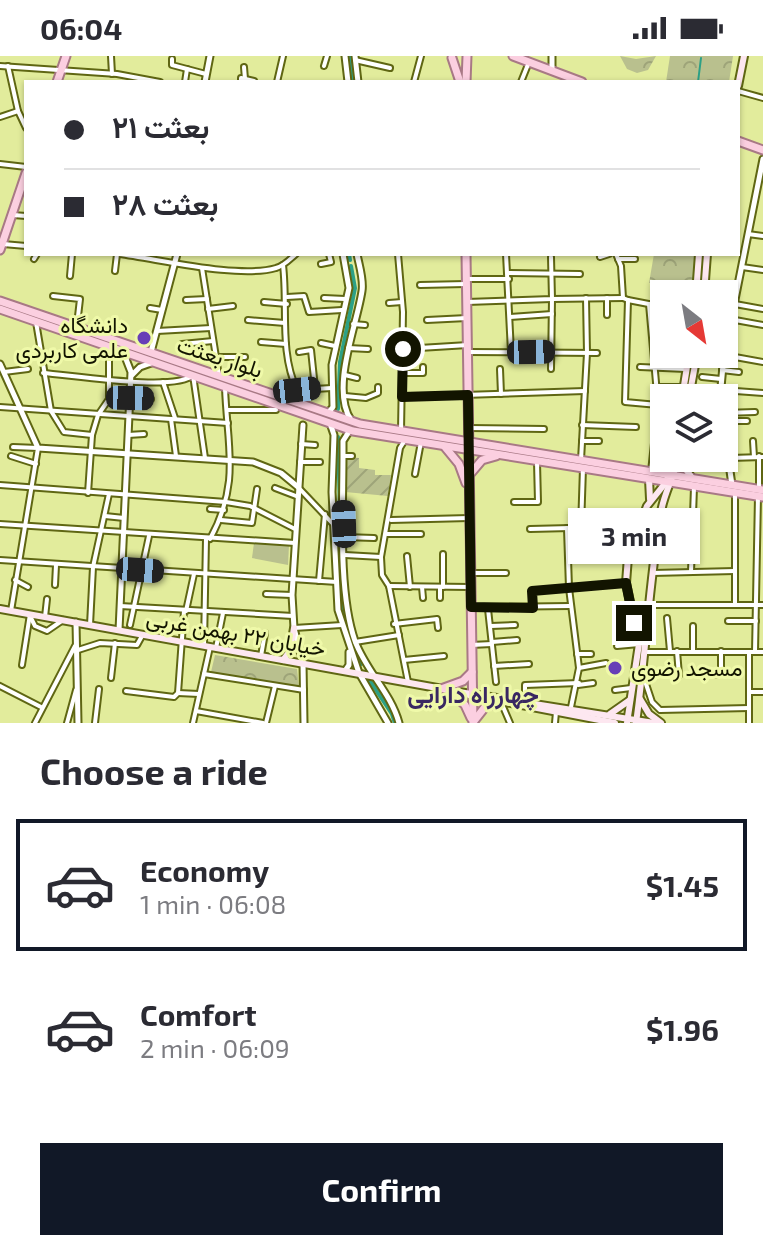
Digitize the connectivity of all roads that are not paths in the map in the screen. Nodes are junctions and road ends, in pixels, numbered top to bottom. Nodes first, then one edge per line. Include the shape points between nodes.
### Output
1 (64, 56) edge
2 (111, 56) edge
3 (210, 56) edge
4 (283, 56) edge
5 (327, 56) edge
6 (345, 56) edge
7 (421, 56) edge
8 (466, 56) edge
9 (513, 56) edge
10 (552, 56) edge
11 (744, 56) edge
12 (450, 57) edge
13 (355, 58) edge
14 (172, 59) dead end
15 (529, 62) junction
16 (0, 66) edge
17 (8, 66) junction
18 (324, 66) dead end
19 (244, 67) dead end
20 (390, 68) dead end
21 (187, 69) junction
22 (60, 71) junction
23 (552, 71) junction
24 (112, 74) junction
25 (206, 74) junction
26 (130, 79) edge
27 (58, 80) edge
28 (185, 80) edge
29 (205, 80) edge
30 (243, 80) edge
31 (277, 80) edge
32 (348, 80) edge
33 (358, 80) edge
34 (415, 80) edge
35 (462, 80) edge
36 (463, 80) edge
37 (522, 80) edge
38 (577, 80) edge
39 (740, 80) edge
40 (740, 89) edge
41 (763, 98) edge
42 (18, 111) junction
43 (0, 117) edge
44 (24, 124) edge
45 (740, 142) edge
46 (763, 150) edge
47 (763, 159) edge
48 (0, 164) edge
49 (24, 170) edge
50 (24, 175) edge
51 (760, 184) edge
52 (754, 200) junction
53 (763, 201) edge
54 (6, 218) edge
55 (748, 234) junction
56 (763, 236) edge
57 (0, 246) edge
58 (24, 246) edge
59 (72, 256) edge
60 (119, 256) edge
61 (130, 256) edge
62 (176, 256) edge
63 (293, 256) edge
64 (330, 256) edge
65 (343, 256) edge
66 (358, 256) edge
67 (398, 256) edge
68 (466, 256) edge
69 (506, 256) edge
70 (603, 256) edge
71 (699, 256) edge
72 (707, 256) edge
73 (551, 257) dead end
74 (600, 257) dead end
75 (617, 257) edge
76 (635, 259) dead end
77 (359, 262) junction
78 (174, 264) junction
79 (321, 264) dead end
80 (283, 265) junction
81 (345, 265) junction
82 (742, 267) junction
83 (202, 268) junction
84 (763, 270) edge
85 (115, 271) dead end
86 (551, 272) junction
87 (580, 274) dead end
88 (70, 276) dead end
89 (509, 276) junction
90 (697, 280) edge
91 (705, 280) edge
92 (467, 281) junction
93 (420, 285) dead end
94 (738, 288) edge
95 (647, 294) dead end
96 (53, 296) dead end
97 (287, 297) junction
98 (324, 298) dead end
99 (586, 298) junction
100 (607, 298) junction
101 (207, 299) junction
102 (345, 299) junction
103 (552, 299) junction
104 (625, 299) junction
105 (186, 300) dead end
106 (510, 300) junction
107 (264, 302) dead end
108 (402, 302) junction
109 (467, 302) junction
110 (389, 303) dead end
111 (648, 303) junction
112 (287, 304) junction
113 (1, 305) edge
114 (738, 305) edge
115 (233, 306) dead end
116 (150, 308) dead end
117 (208, 309) junction
118 (763, 309) edge
119 (162, 310) junction
120 (342, 310) junction
121 (552, 314) junction
122 (607, 315) dead end
123 (510, 317) junction
124 (650, 317) edge
125 (467, 318) junction
126 (248, 320) dead end
127 (427, 320) dead end
128 (738, 321) edge
129 (36, 322) junction
130 (285, 323) junction
131 (353, 324) junction
132 (365, 325) dead end
133 (763, 325) edge
134 (211, 328) junction
135 (157, 331) junction
136 (75, 332) junction
137 (213, 341) junction
138 (261, 342) dead end
139 (321, 343) dead end
140 (182, 344) dead end
141 (286, 344) junction
142 (335, 346) junction
143 (109, 348) junction
144 (348, 348) junction
145 (368, 349) dead end
146 (403, 349) junction
147 (468, 349) junction
148 (299, 352) dead end
149 (511, 352) junction
150 (551, 352) junction
151 (124, 353) junction
152 (150, 353) junction
153 (587, 353) junction
154 (597, 353) dead end
155 (216, 357) junction
156 (245, 357) dead end
157 (393, 357) dead end
158 (403, 357) junction
159 (738, 358) edge
160 (154, 362) junction
161 (763, 362) edge
162 (0, 364) edge
163 (423, 367) dead end
164 (640, 367) dead end
165 (650, 368) edge
166 (657, 368) joint
167 (28, 369) dead end
168 (500, 369) dead end
169 (551, 369) dead end
170 (687, 369) joint
171 (722, 370) joint
172 (4, 372) junction
173 (739, 372) dead end
174 (43, 373) junction
175 (402, 373) junction
176 (193, 375) junction
177 (345, 375) junction
178 (219, 377) junction
179 (702, 377) dead end
180 (109, 378) junction
181 (357, 378) dead end
182 (721, 379) junction
183 (130, 380) junction
184 (292, 380) junction
185 (163, 382) junction
186 (283, 382) dead end
187 (657, 384) edge
188 (684, 384) edge
189 (721, 384) edge
190 (225, 387) junction
191 (378, 387) dead end
192 (315, 388) junction
193 (332, 388) junction
194 (297, 390) junction
195 (585, 391) junction
196 (738, 391) edge
197 (763, 393) edge
198 (501, 394) junction
199 (263, 395) junction
200 (468, 395) junction
201 (345, 396) junction
202 (402, 397) junction
203 (130, 398) junction
204 (151, 399) dead end
205 (294, 401) junction
206 (650, 404) edge
207 (0, 407) edge
208 (22, 409) junction
209 (226, 410) junction
210 (276, 410) dead end
211 (51, 411) junction
212 (755, 412) dead end
213 (328, 413) junction
214 (738, 413) edge
215 (98, 415) junction
216 (129, 416) junction
217 (174, 419) junction
218 (200, 420) junction
219 (738, 421) edge
220 (747, 421) dead end
221 (330, 422) junction
222 (228, 423) junction
223 (303, 425) dead end
224 (351, 425) junction
225 (582, 425) junction
226 (636, 427) dead end
227 (469, 428) junction
228 (544, 429) dead end
229 (144, 434) dead end
230 (92, 435) junction
231 (128, 435) junction
232 (401, 436) junction
233 (453, 439) junction
234 (582, 441) junction
235 (599, 441) dead end
236 (753, 441) dead end
237 (421, 442) junction
238 (301, 444) junction
239 (442, 444) junction
240 (315, 445) dead end
241 (469, 446) junction
242 (13, 447) dead end
243 (38, 448) junction
244 (91, 452) junction
245 (127, 453) junction
246 (501, 455) junction
247 (11, 456) dead end
248 (176, 456) junction
249 (343, 456) junction
250 (352, 456) dead end
251 (759, 457) edge
252 (205, 458) junction
253 (738, 458) edge
254 (232, 459) junction
255 (300, 462) junction
256 (320, 462) dead end
257 (537, 462) junction
258 (36, 464) junction
259 (582, 464) junction
260 (650, 472) edge
261 (654, 472) edge
262 (670, 472) edge
263 (672, 472) edge
264 (685, 472) edge
265 (732, 472) edge
266 (415, 474) dead end
267 (650, 475) junction
268 (670, 478) junction
269 (0, 485) edge
270 (298, 487) junction
271 (693, 487) junction
272 (32, 488) junction
273 (275, 488) dead end
274 (734, 488) junction
275 (257, 489) dead end
276 (469, 489) junction
277 (761, 490) edge
278 (88, 493) junction
279 (109, 494) junction
280 (125, 495) junction
281 (296, 496) junction
282 (226, 502) junction
283 (514, 502) dead end
284 (648, 504) junction
285 (210, 509) dead end
286 (255, 509) junction
287 (224, 510) junction
288 (661, 513) junction
289 (325, 514) junction
290 (105, 516) junction
291 (124, 518) junction
292 (469, 518) junction
293 (221, 520) junction
294 (390, 520) junction
295 (0, 524) edge
296 (334, 526) junction
297 (23, 527) junction
298 (567, 528) junction
299 (581, 528) junction
300 (295, 529) junction
301 (530, 529) dead end
302 (102, 532) junction
303 (636, 532) junction
304 (123, 533) junction
305 (387, 534) junction
306 (421, 534) dead end
307 (149, 536) junction
308 (344, 537) junction
309 (374, 538) dead end
310 (208, 539) junction
311 (756, 541) junction
312 (763, 542) edge
313 (295, 543) junction
314 (443, 554) dead end
315 (345, 555) junction
316 (407, 556) dead end
317 (381, 557) junction
318 (0, 560) edge
319 (17, 562) junction
320 (56, 565) junction
321 (93, 567) junction
322 (122, 569) junction
323 (140, 570) junction
324 (735, 571) junction
325 (691, 572) junction
326 (756, 572) junction
327 (470, 573) junction
328 (506, 573) dead end
329 (656, 573) junction
330 (763, 573) edge
331 (194, 574) junction
332 (204, 575) junction
333 (15, 580) junction
334 (293, 581) junction
335 (319, 581) junction
336 (337, 582) junction
337 (626, 583) junction
338 (55, 585) dead end
339 (28, 587) dead end
340 (410, 587) junction
341 (422, 587) junction
342 (442, 587) junction
343 (470, 587) junction
344 (569, 588) junction
345 (387, 590) junction
346 (266, 594) dead end
347 (292, 595) junction
348 (423, 598) dead end
349 (440, 598) dead end
350 (47, 599) dead end
351 (651, 605) junction
352 (735, 605) junction
353 (756, 605) junction
354 (763, 605) edge
355 (120, 606) junction
356 (570, 606) junction
357 (471, 607) junction
358 (133, 608) junction
359 (533, 608) junction
360 (0, 609) edge
361 (488, 609) junction
362 (630, 610) junction
363 (11, 611) junction
364 (185, 611) junction
365 (204, 612) junction
366 (223, 613) junction
367 (30, 614) junction
368 (293, 616) junction
369 (45, 617) junction
370 (667, 618) dead end
371 (63, 620) junction
372 (728, 621) dead end
373 (756, 621) junction
374 (76, 622) junction
375 (394, 624) junction
376 (90, 625) junction
377 (130, 625) dead end
378 (342, 625) junction
379 (515, 625) dead end
380 (491, 626) junction
381 (693, 626) dead end
382 (294, 628) junction
383 (438, 628) dead end
384 (119, 630) junction
385 (265, 633) dead end
386 (143, 634) junction
387 (399, 635) junction
388 (517, 640) dead end
389 (182, 642) junction
390 (355, 642) junction
391 (115, 643) junction
392 (492, 643) junction
393 (639, 644) junction
394 (471, 645) junction
395 (617, 646) dead end
396 (210, 647) junction
397 (348, 647) junction
398 (75, 649) junction
399 (674, 651) junction
400 (693, 651) junction
401 (721, 651) junction
402 (644, 652) junction
403 (749, 652) junction
404 (755, 652) junction
405 (763, 652) edge
406 (577, 654) junction
407 (591, 654) dead end
408 (261, 656) junction
409 (444, 656) dead end
410 (283, 660) junction
411 (404, 660) junction
412 (303, 663) junction
413 (606, 663) dead end
414 (529, 664) dead end
415 (22, 665) dead end
416 (494, 666) junction
417 (579, 668) junction
418 (345, 671) junction
419 (472, 672) junction
420 (359, 673) junction
421 (204, 674) junction
422 (372, 675) junction
423 (679, 675) dead end
424 (710, 675) dead end
425 (643, 676) junction
426 (111, 678) dead end
427 (408, 682) junction
428 (496, 682) dead end
429 (593, 683) dead end
430 (578, 684) junction
431 (275, 685) junction
432 (0, 686) edge
433 (634, 687) junction
434 (76, 689) junction
435 (99, 689) dead end
436 (444, 689) junction
437 (304, 690) junction
438 (615, 690) dead end
439 (126, 691) dead end
440 (749, 692) junction
441 (763, 692) edge
442 (178, 693) junction
443 (200, 694) junction
444 (470, 694) junction
445 (636, 698) junction
446 (525, 701) junction
447 (501, 702) junction
448 (41, 707) junction
449 (749, 708) junction
450 (196, 711) junction
451 (556, 712) junction
452 (570, 712) junction
453 (609, 721) edge
454 (632, 721) edge
455 (35, 723) edge
456 (67, 723) edge
457 (78, 723) edge
458 (95, 723) edge
459 (193, 723) edge
460 (264, 723) edge
461 (304, 723) edge
462 (388, 723) edge
463 (399, 723) edge
464 (473, 723) edge
465 (510, 723) edge
466 (555, 723) edge
467 (654, 723) edge
468 (661, 723) edge
469 (749, 723) edge

1 - 22 main road
2 - 24 street
3 - 25 street
4 - 31 street
5 - 18 street
6 - 32 street
7 - 34 street
8 - 12 main road
8 - 36 main road
9 - 15 main road
10 - 23 street
11 - 39 main road
12 - 35 main road
13 - 20 street
13 - 33 street
14 - 21 street via 172,65
15 - 23 main road
15 - 37 street
16 - 17 street
17 - 22 street
17 - 42 street
19 - 30 street
21 - 25 street
21 - 28 street
22 - 24 street
22 - 27 main road
23 - 38 main road
24 - 26 street
25 - 29 street
40 - 41 street
42 - 43 street
42 - 44 street
45 - 46 main road
47 - 51 street
48 - 49 street
50 - 54 main road
51 - 52 street
52 - 53 street
52 - 55 street
54 - 57 main road
55 - 56 street
55 - 82 street
57 - 58 street
59 - 88 street
60 - 85 street
61 - 78 street
62 - 78 street
63 - 80 street
64 - 79 street via 331,262
65 - 81 street
66 - 77 street
67 - 108 street
68 - 92 main road
69 - 89 street
70 - 74 street
71 - 90 main road
72 - 91 main road
73 - 86 street
75 - 76 street
75 - 104 street
77 - 81 street
77 - 131 street via 363,289
78 - 83 street
78 - 119 street
80 - 83 street
80 - 97 street
81 - 102 street
82 - 84 street
82 - 94 street
83 - 101 street
86 - 87 street
86 - 89 street
86 - 103 street
89 - 92 street
89 - 106 street
92 - 93 street
92 - 109 main road
95 - 111 street
96 - 136 street via 80,299
97 - 112 street
97 - 120 street via 304,296 309,312
98 - 102 street
99 - 100 street
99 - 103 street
99 - 153 street
100 - 104 street
100 - 122 street
101 - 105 street
101 - 117 street
102 - 120 street
103 - 106 street
103 - 121 street
104 - 111 street
104 - 206 street via 625,402
106 - 109 street
106 - 123 street
107 - 112 street
108 - 110 street
108 - 146 street
109 - 125 main road
111 - 124 street
112 - 130 street
113 - 129 main road, بلوار بعثت
113 - 136 main road, بلوار بعثت
114 - 118 street
115 - 117 street
116 - 119 street
117 - 134 street
119 - 135 street
120 - 142 street
121 - 123 street
121 - 150 street
123 - 149 street
125 - 127 street
125 - 147 main road
126 - 130 street
128 - 133 street
129 - 136 main road, بلوار بعثت
129 - 174 street
130 - 141 street
131 - 132 street
131 - 144 street
134 - 135 street
134 - 137 street
135 - 152 street
136 - 143 main road, بلوار بعثت
136 - 152 main road, بلوار بعثت
137 - 140 street
137 - 155 street
138 - 141 street
139 - 142 street
141 - 184 street
142 - 193 street
143 - 151 main road, بلوار بعثت
143 - 180 street
144 - 145 street
144 - 177 street
146 - 147 street
146 - 158 street
147 - 149 street
147 - 200 main road
148 - 192 street via 311,350
149 - 150 street
150 - 153 street
150 - 169 street
151 - 160 main road, بلوار بعثت
151 - 183 street
152 - 178 main road, بلوار بعثت
153 - 154 street
153 - 195 street
155 - 156 street
155 - 178 street
157 - 158 street
158 - 175 street
159 - 161 street
160 - 176 main road, بلوار بعثت
160 - 183 street via 137,369
162 - 172 street
163 - 175 street via 423,373
164 - 165 street
166 - 170 street
166 - 187 street
167 - 172 street
168 - 198 street
170 - 188 main road
171 - 173 street
171 - 182 street
172 - 208 street
174 - 180 street
174 - 211 street
175 - 202 street
176 - 185 street
176 - 190 main road, بلوار بعثت
176 - 218 street
177 - 181 street
177 - 201 street
178 - 199 main road, بلوار بعثت
179 - 182 street
180 - 183 street
180 - 215 street via 109,399
182 - 189 street
183 - 185 street
183 - 203 street
184 - 186 street
184 - 194 street
185 - 217 street
190 - 199 main road, بلوار بعثت
190 - 209 street
191 - 201 street via 378,393 366,398
192 - 193 street
192 - 194 street
193 - 213 street
194 - 205 street
195 - 198 street
195 - 225 street
196 - 197 street
198 - 200 street
199 - 205 main road, بلوار بعثت
199 - 221 main road, بلوار بعثت
200 - 202 street
200 - 227 main road
201 - 224 street
202 - 232 street
203 - 204 street
203 - 216 street
205 - 213 main road, بلوار بعثت
207 - 208 street
208 - 211 street
208 - 243 street
209 - 210 street
209 - 222 street
211 - 215 street
211 - 230 street via 64,432
212 - 214 street
213 - 224 main road, بلوار بعثت
215 - 216 street
215 - 230 street
216 - 217 street
216 - 231 street
217 - 218 street
217 - 248 street
218 - 222 street
218 - 252 street
219 - 220 street
221 - 224 main road, بلوار بعثت
221 - 296 street
222 - 254 street
223 - 238 street
224 - 232 main road, بلوار بعثت
224 - 249 street
225 - 226 street
225 - 234 street
227 - 228 street
227 - 233 main road
227 - 241 main road
229 - 231 street
230 - 244 street
231 - 245 street
232 - 237 main road, بلوار بعثت
232 - 239 main road, بلوار بعثت
232 - 294 street
233 - 239 main road, بلوار بعثت
233 - 241 main road, بلوار بعثت
234 - 235 street
234 - 259 street
236 - 251 street
237 - 239 main road, بلوار بعثت
237 - 266 street
238 - 240 street
238 - 255 street
239 - 241 main road, بلوار بعثت
239 - 276 main road via 459,464
241 - 246 main road, بلوار بعثت
241 - 259 main road, بلوار بعثت
241 - 276 main road
242 - 243 street
243 - 244 street
243 - 258 street
244 - 245 street
244 - 278 street
245 - 248 street
245 - 280 street
246 - 257 main road, بلوار بعثت
246 - 276 main road via 476,465
247 - 258 street
248 - 252 street
249 - 250 street
249 - 308 street
251 - 253 street
251 - 277 street
252 - 254 street
254 - 270 street via 267,466
254 - 282 street
255 - 256 street
255 - 270 street
257 - 259 main road, بلوار بعثت
257 - 283 street via 538,502
258 - 272 street
259 - 267 main road, بلوار بعثت
259 - 299 street
260 - 267 street
261 - 267 main road
262 - 268 main road
263 - 268 main road
264 - 271 main road
265 - 274 street
267 - 268 main road, بلوار بعثت
267 - 284 main road
268 - 271 main road, بلوار بعثت
268 - 284 main road
268 - 288 main road
269 - 272 street
270 - 281 street
270 - 289 street
271 - 274 main road, بلوار بعثت
271 - 325 street
272 - 278 street
272 - 297 street
273 - 281 street
274 - 277 main road, بلوار بعثت
274 - 324 street
275 - 286 street
276 - 292 main road
277 - 311 street
278 - 279 street
279 - 280 street
279 - 290 street
280 - 282 street
280 - 291 street
281 - 300 street
282 - 286 street
282 - 287 street
284 - 288 street
284 - 303 main road
285 - 287 street
286 - 293 street via 252,523
286 - 300 street
287 - 293 street
288 - 329 main road
289 - 296 street
289 - 335 street
290 - 291 street
290 - 302 street
291 - 304 street
292 - 294 street
292 - 327 main road
293 - 310 street
294 - 305 street
295 - 297 street
296 - 336 street
297 - 302 street
297 - 319 street
298 - 299 street
298 - 301 street
298 - 344 street
299 - 303 street
300 - 313 street
302 - 304 street
302 - 321 street
303 - 337 main road
304 - 307 street
304 - 322 street
305 - 306 street
305 - 317 street
307 - 310 street
307 - 323 street
308 - 309 street
308 - 315 street
310 - 313 street
310 - 332 street
311 - 312 street
311 - 326 street
313 - 334 street
314 - 342 street
315 - 317 street
315 - 390 street
316 - 340 street
317 - 345 street
318 - 319 street
319 - 320 street
319 - 333 street
320 - 321 street
320 - 338 street
321 - 322 street
321 - 376 street
322 - 323 street
322 - 355 street
323 - 331 street
323 - 358 street
324 - 325 street
324 - 352 street
325 - 329 street
326 - 330 street
326 - 353 street
327 - 328 street
327 - 343 main road
329 - 351 main road
331 - 332 street
331 - 364 street
332 - 334 street
332 - 365 street
333 - 339 street
333 - 363 street
334 - 335 street
334 - 347 street
335 - 336 street
336 - 378 street
337 - 344 street
337 - 362 main road
340 - 341 street
340 - 345 street
341 - 342 street
341 - 348 street
342 - 343 street
342 - 349 street
343 - 357 main road
344 - 356 street
344 - 359 street via 532,591
345 - 375 street
346 - 347 street
347 - 368 street
350 - 369 street
351 - 352 street
351 - 362 main road via 637,614
351 - 402 main road
352 - 353 street
353 - 354 street
353 - 373 street
355 - 358 street
355 - 384 street
356 - 359 street
356 - 406 street
357 - 361 street
357 - 394 main road
358 - 364 street
358 - 377 street
359 - 361 street
360 - 363 main road, خیابان ۲۲ بهمن غربی
361 - 380 street
362 - 393 main road
363 - 367 main road, خیابان ۲۲ بهمن غربی
364 - 365 street
364 - 389 street
365 - 366 street
365 - 396 street
366 - 368 street
366 - 396 street
367 - 369 main road, خیابان ۲۲ بهمن غربی
367 - 371 street via 41,630
367 - 415 street
368 - 382 street
369 - 371 main road, خیابان ۲۲ بهمن غربی
370 - 399 street
371 - 374 main road, خیابان ۲۲ بهمن غربی
372 - 373 street
373 - 404 street
374 - 376 main road, خیابان ۲۲ بهمن غربی
374 - 398 street
375 - 383 street via 437,619
375 - 387 street
376 - 384 main road, خیابان ۲۲ بهمن غربی
378 - 382 street
378 - 397 street
379 - 380 street
380 - 392 street
381 - 400 street
382 - 410 main road
382 - 412 street
384 - 386 main road, خیابان ۲۲ بهمن غربی
385 - 408 street
386 - 389 main road, خیابان ۲۲ بهمن غربی
386 - 391 street via 137,645
387 - 390 street
387 - 411 street
388 - 392 street
389 - 396 main road, خیابان ۲۲ بهمن غربی
389 - 442 street
390 - 422 street
391 - 398 street
391 - 426 street
392 - 394 street
392 - 416 street
393 - 395 street
393 - 433 main road
394 - 419 main road
396 - 408 main road, خیابان ۲۲ بهمن غربی
396 - 421 street
397 - 418 street
397 - 420 street
398 - 434 street
398 - 448 street
399 - 400 street
399 - 402 street
399 - 423 street
400 - 401 street
401 - 403 street
401 - 424 street via 721,674
402 - 425 main road
403 - 404 street
403 - 440 street
404 - 405 street
406 - 407 street
406 - 417 street
408 - 410 main road, خیابان ۲۲ بهمن غربی
409 - 411 street
410 - 412 main road, خیابان ۲۲ بهمن غربی
411 - 427 street
412 - 418 main road, خیابان ۲۲ بهمن غربی
412 - 437 street
413 - 417 street
414 - 416 street
416 - 428 street
417 - 430 street
418 - 420 main road, خیابان ۲۲ بهمن غربی
419 - 436 main road
419 - 444 main road
420 - 422 main road, خیابان ۲۲ بهمن غربی
420 - 462 street
421 - 431 street
421 - 443 street
422 - 427 main road, خیابان ۲۲ بهمن غربی
422 - 463 street
425 - 445 main road
425 - 449 street via 660,710
427 - 436 main road, خیابان ۲۲ بهمن غربی
429 - 430 street
430 - 446 street via 525,685
430 - 452 street
431 - 437 street
431 - 460 street
432 - 448 street
433 - 438 street
433 - 445 main road
434 - 456 street
434 - 457 street
435 - 458 street
436 - 444 main road, خیابان ۲۲ بهمن غربی
436 - 464 main road via 465,705
437 - 461 street
439 - 442 street via 174,697
440 - 441 street
440 - 449 street
442 - 443 street
443 - 450 street
444 - 446 main road
444 - 447 main road
444 - 464 main road
445 - 453 main road
445 - 454 main road
445 - 468 main road
446 - 452 main road
447 - 451 main road
447 - 464 main road via 485,707
447 - 465 street
448 - 455 street
449 - 469 street
450 - 459 street
450 - 460 street
451 - 452 main road
451 - 466 street
452 - 453 main road
453 - 454 main road
454 - 467 main road

